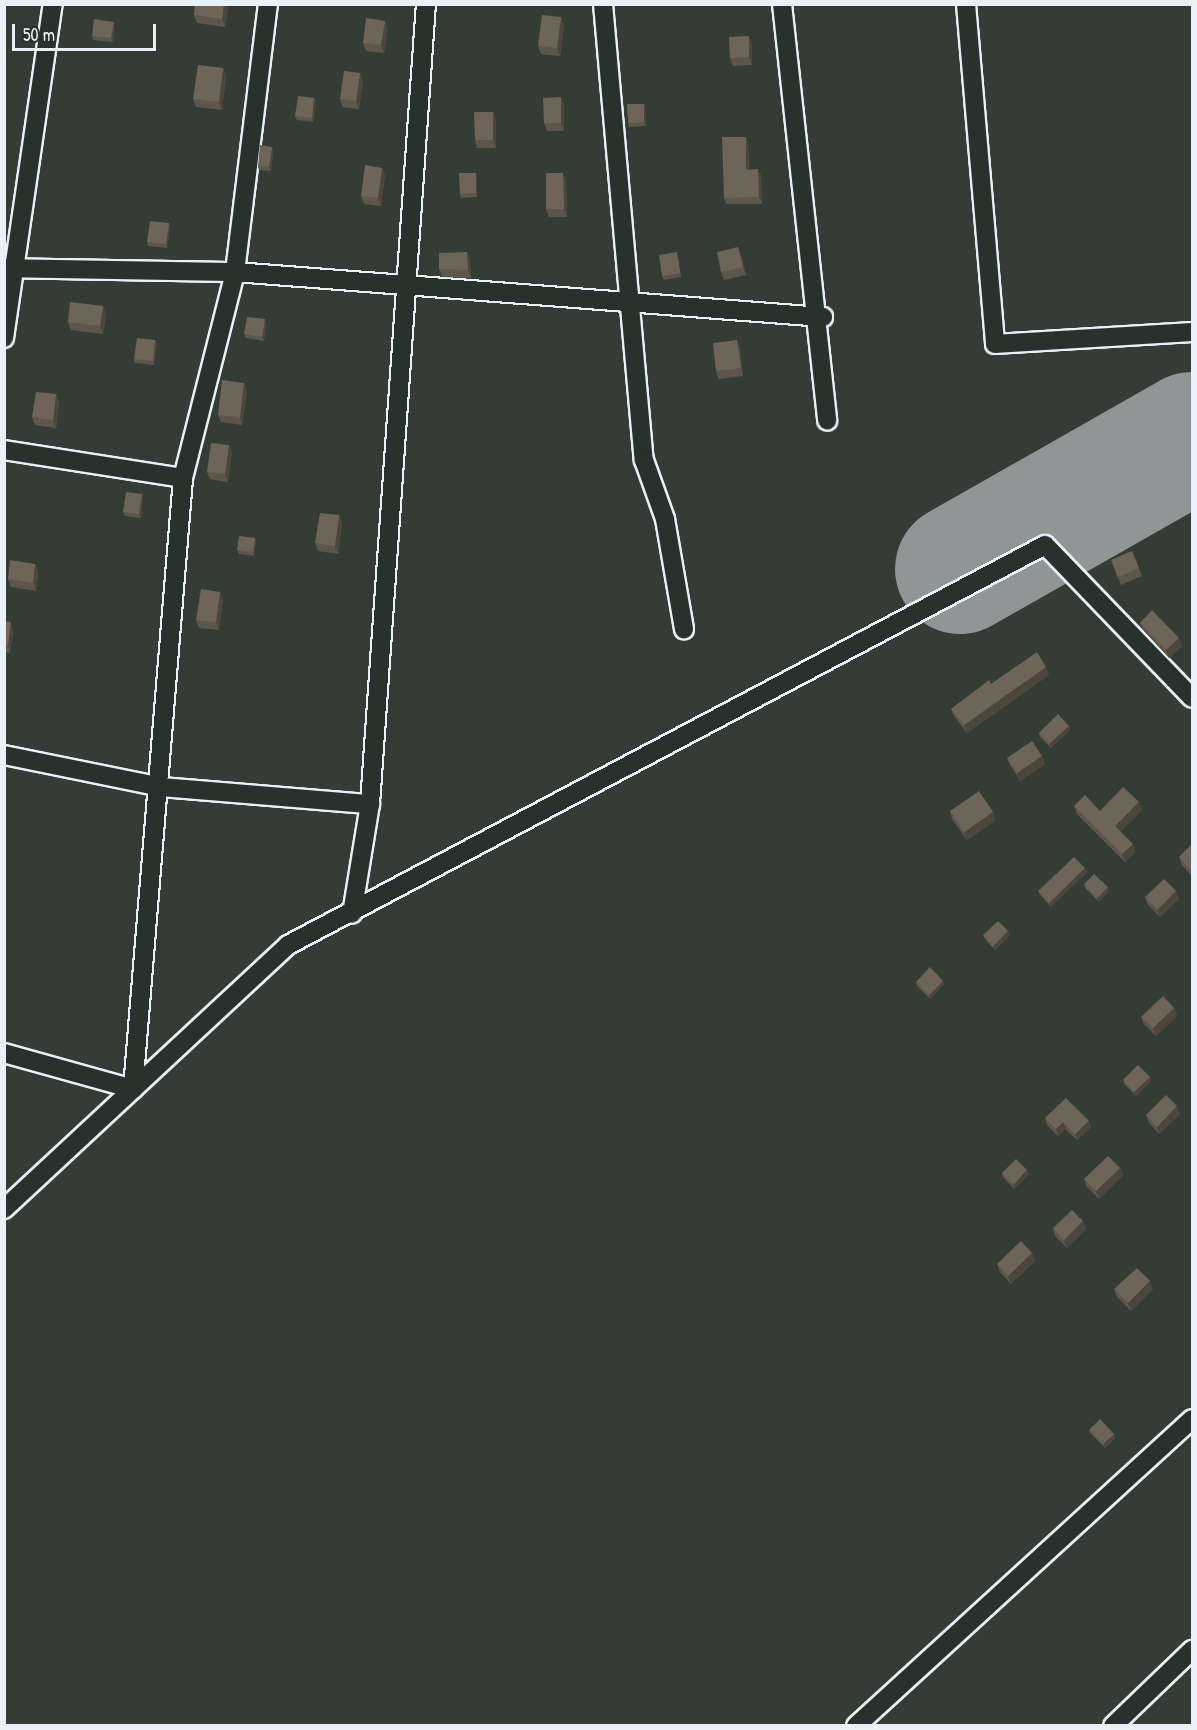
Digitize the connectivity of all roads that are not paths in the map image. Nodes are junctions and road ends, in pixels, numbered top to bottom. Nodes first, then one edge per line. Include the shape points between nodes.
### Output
1 (53, 4) edge
2 (268, 4) edge
3 (426, 4) edge
4 (603, 4) edge
5 (966, 4) edge
6 (782, 5) edge
7 (10, 268) edge
8 (235, 272) junction
9 (406, 286) junction
10 (630, 306) junction
11 (819, 316) junction
12 (1192, 332) edge
13 (4, 338) edge
14 (827, 421) dead end
15 (4, 450) edge
16 (183, 478) junction
17 (684, 629) dead end
18 (1192, 698) edge
19 (4, 755) edge
20 (161, 787) junction
21 (370, 804) junction
22 (352, 914) junction
23 (4, 1053) edge
24 (133, 1089) junction
25 (4, 1209) edge
26 (1192, 1419) edge
27 (1192, 1650) edge
28 (856, 1725) edge
29 (1113, 1725) edge

1 - 7 street
2 - 8 street
3 - 9 street
4 - 10 street
5 - 12 street via 995,344
6 - 11 street
7 - 8 street
7 - 13 street
8 - 9 street
8 - 16 street
9 - 10 street
9 - 21 street
10 - 11 street
10 - 17 street via 644,460 665,519
11 - 14 street
15 - 16 street
16 - 20 street
18 - 22 street via 1044,544
19 - 20 street
20 - 21 street
20 - 24 street
21 - 22 street
22 - 24 street via 288,945
23 - 24 street
24 - 25 street
26 - 28 street
27 - 29 street

